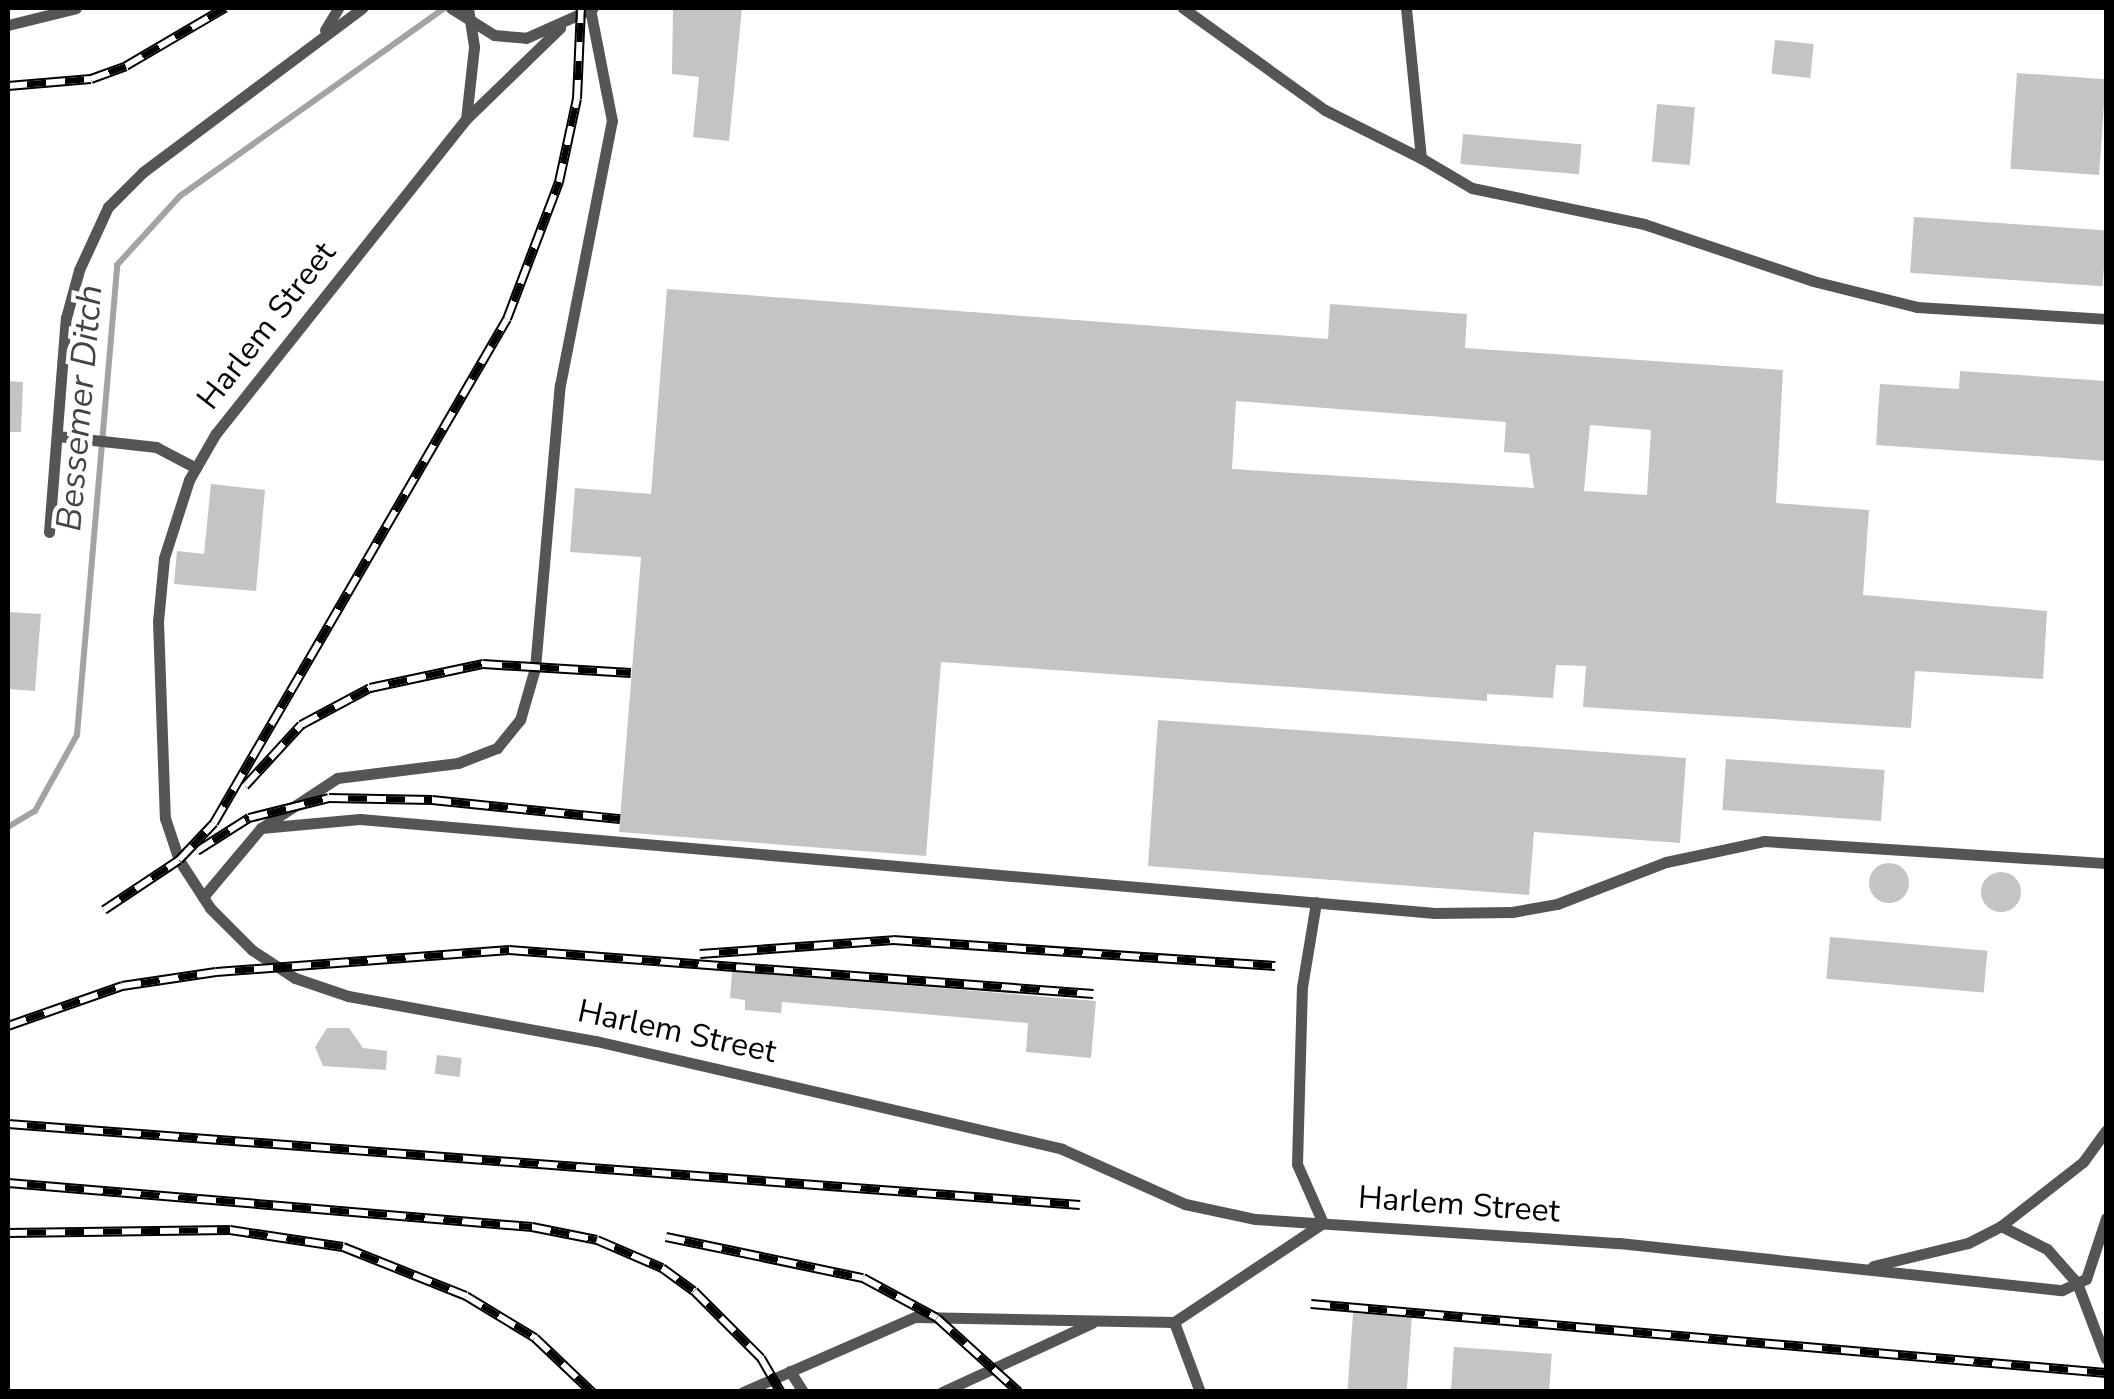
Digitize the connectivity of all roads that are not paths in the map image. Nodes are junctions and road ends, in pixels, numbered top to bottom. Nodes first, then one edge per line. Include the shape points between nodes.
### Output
1 (76, 8) edge
2 (338, 8) edge
3 (362, 8) edge
4 (451, 8) edge
5 (468, 8) edge
6 (591, 8) edge
7 (1183, 8) edge
8 (1406, 8) edge
9 (470, 24) junction
10 (8, 25) edge
11 (563, 26) junction
12 (323, 34) junction
13 (466, 119) junction
14 (1427, 161) junction
15 (2106, 319) edge
16 (57, 436) junction
17 (196, 468) junction
18 (50, 532) dead end
19 (261, 828) junction
20 (2106, 863) edge
21 (203, 897) junction
22 (1316, 902) junction
23 (2106, 1130) edge
24 (2106, 1149) edge
25 (2084, 1162) junction
26 (2106, 1218) edge
27 (1323, 1223) junction
28 (2000, 1226) junction
29 (1864, 1268) junction
30 (2077, 1283) junction
31 (1098, 1321) junction
32 (1174, 1322) junction
33 (2106, 1358) edge
34 (790, 1371) junction
35 (742, 1392) edge
36 (804, 1392) edge
37 (942, 1392) edge
38 (1200, 1392) edge

1 - 10 lane
2 - 12 lane
3 - 12 lane
4 - 9 lane
5 - 9 lane
6 - 11 lane
6 - 19 lane via 612,121 560,385 535,668 520,720 497,748 458,763 337,778
7 - 14 lane via 1325,110
8 - 14 lane via 1416,122
9 - 11 lane via 526,38
9 - 13 lane
11 - 13 lane, Harlem Street
12 - 16 lane via 108,207 66,318
13 - 17 lane, Harlem Street via 216,433
14 - 15 lane via 1472,188 1644,224 1813,282 1917,308
16 - 17 lane via 132,442
16 - 18 lane
17 - 21 lane, Harlem Street via 164,558 158,711 164,818 179,860
19 - 21 lane
19 - 22 lane via 360,819
20 - 22 lane via 1764,841 1666,862 1557,904 1512,912
21 - 27 lane, Harlem Street via 230,932 276,968 348,996 596,1041 867,1102 1062,1149 1210,1210
22 - 27 lane via 1301,1003 1297,1164
23 - 25 lane
24 - 25 lane
25 - 28 lane
26 - 30 lane via 2086,1280
27 - 29 lane, Harlem Street
27 - 32 lane
28 - 29 lane via 1968,1244
28 - 30 lane via 2046,1249
29 - 30 lane, Harlem Street via 2062,1290
30 - 33 lane
31 - 32 lane
31 - 34 lane via 915,1317
31 - 37 lane
32 - 38 lane
34 - 35 lane
34 - 36 lane

